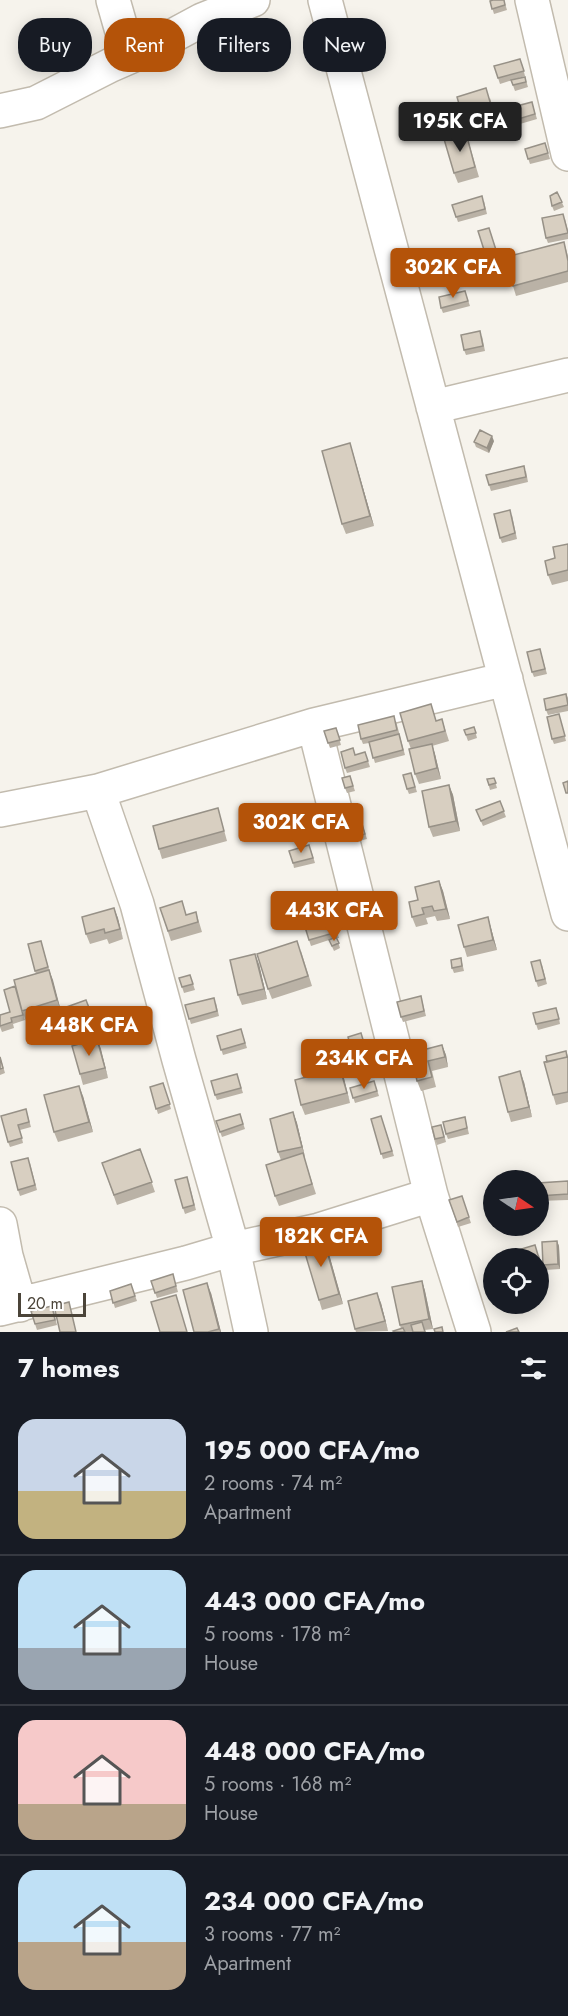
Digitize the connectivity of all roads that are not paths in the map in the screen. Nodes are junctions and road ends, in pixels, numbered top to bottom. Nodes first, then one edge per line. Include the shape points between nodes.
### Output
1 (113, 0) edge
2 (253, 0) edge
3 (325, 0) edge
4 (532, 0) edge
5 (118, 18) edge
6 (185, 29) edge
7 (104, 69) edge
8 (0, 111) edge
9 (568, 153) edge
10 (568, 375) edge
11 (433, 407) junction
12 (506, 679) junction
13 (314, 725) junction
14 (98, 791) junction
15 (0, 810) edge
16 (568, 914) edge
17 (431, 1195) junction
18 (0, 1224) edge
19 (233, 1249) junction
20 (10, 1307) edge
21 (251, 1332) edge
22 (474, 1332) edge

1 - 5 street
2 - 6 street
3 - 11 street
4 - 9 street
7 - 8 street via 36,103
10 - 11 street
11 - 12 street
12 - 13 street
12 - 16 street
13 - 14 street
13 - 17 street
14 - 15 street
14 - 19 street via 137,904
17 - 19 street via 319,1230
17 - 22 street
18 - 20 street
19 - 20 street
19 - 21 street

